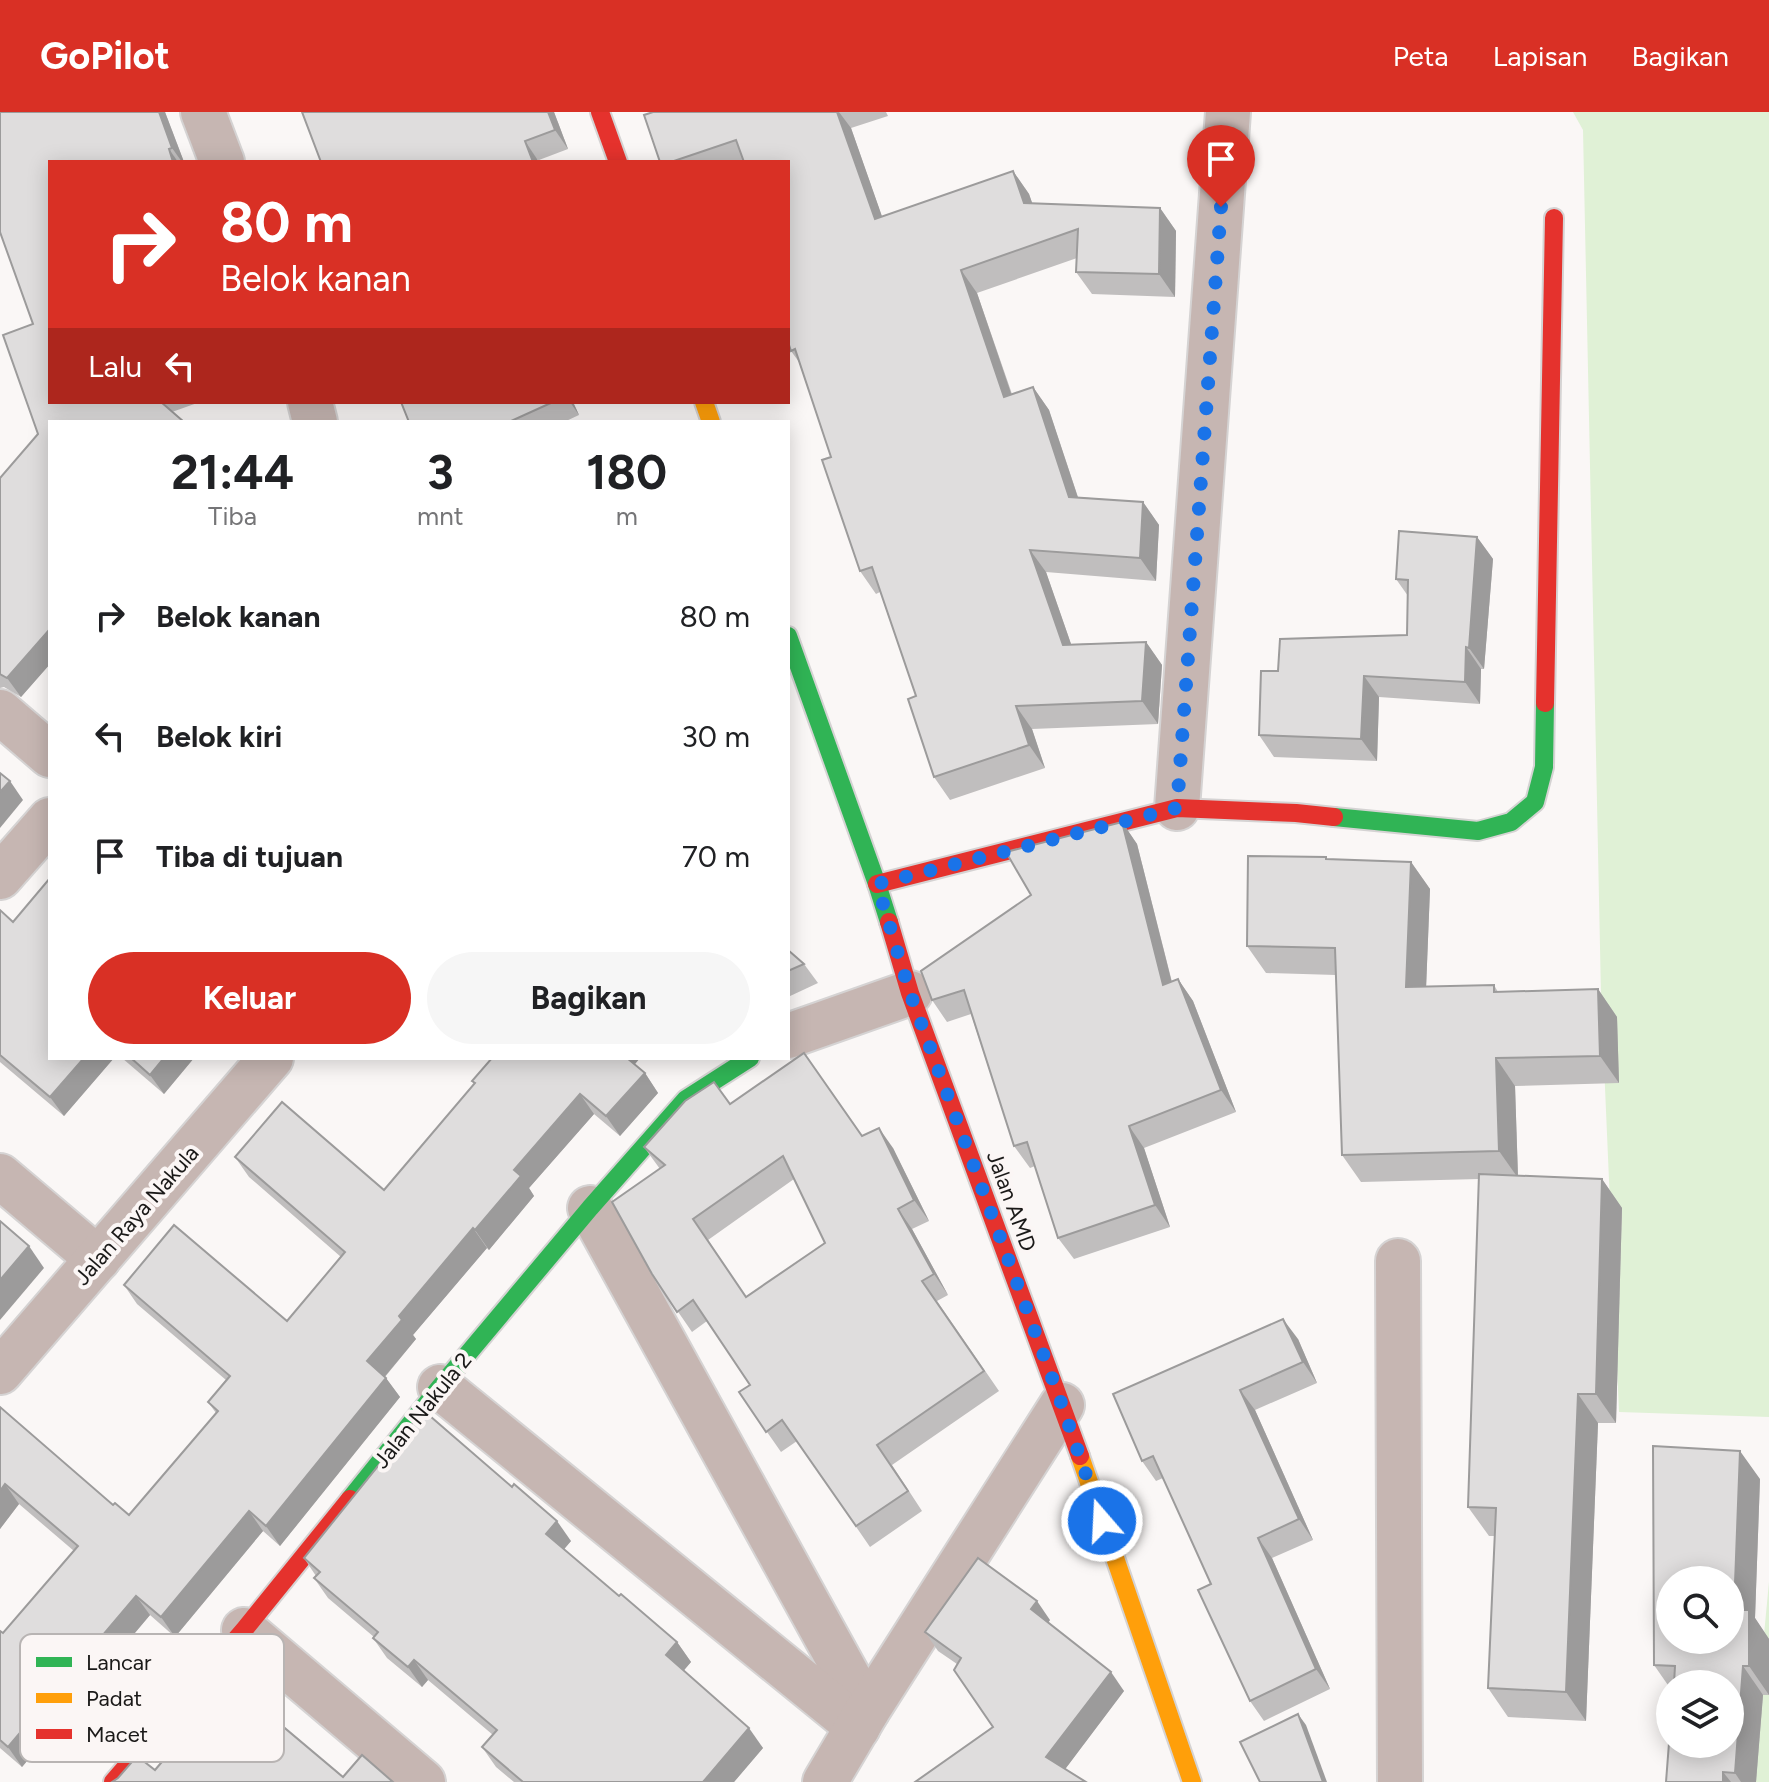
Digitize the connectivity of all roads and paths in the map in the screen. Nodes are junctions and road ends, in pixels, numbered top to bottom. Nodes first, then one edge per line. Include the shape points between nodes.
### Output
1 (203, 112) edge
2 (600, 112) edge
3 (1228, 112) edge
4 (221, 160) edge
5 (617, 160) edge
6 (1554, 218) dead end
7 (790, 642) edge
8 (0, 712) edge
9 (48, 753) edge
10 (1177, 808) junction
11 (48, 822) edge
12 (0, 877) edge
13 (877, 884) junction
14 (910, 993) junction
15 (790, 1035) edge
16 (269, 1060) edge
17 (747, 1060) edge
18 (0, 1176) edge
19 (590, 1208) junction
20 (98, 1259) junction
21 (1398, 1261) dead end
22 (0, 1372) edge
23 (440, 1387) junction
24 (1062, 1405) junction
25 (244, 1630) junction
26 (241, 1634) edge
27 (249, 1634) edge
28 (284, 1664) edge
29 (862, 1719) junction
30 (130, 1762) edge
31 (113, 1782) edge
32 (423, 1782) edge
33 (825, 1782) edge
34 (1192, 1782) edge
35 (1400, 1782) edge

1 - 4 street
2 - 5 street
3 - 10 street
6 - 10 street via 1544,767 1535,802 1511,822 1478,831 1296,813
7 - 13 street, Jalan AMD
8 - 9 street
10 - 13 street
11 - 12 street
13 - 14 street, Jalan AMD
14 - 15 street
14 - 24 street, Jalan AMD
16 - 20 street, Jalan Raya Nakula
17 - 19 street, Jalan Nakula 2 via 686,1099
18 - 20 street
19 - 23 street, Jalan Nakula 2
19 - 29 street
20 - 22 street, Jalan Raya Nakula
21 - 35 street
23 - 25 street, Jalan Nakula 2
23 - 29 street
24 - 29 street
24 - 34 street, Jalan AMD
25 - 26 street, Jalan Nakula 2
25 - 27 street
28 - 32 street
29 - 33 street
30 - 31 street, Jalan Nakula 2

